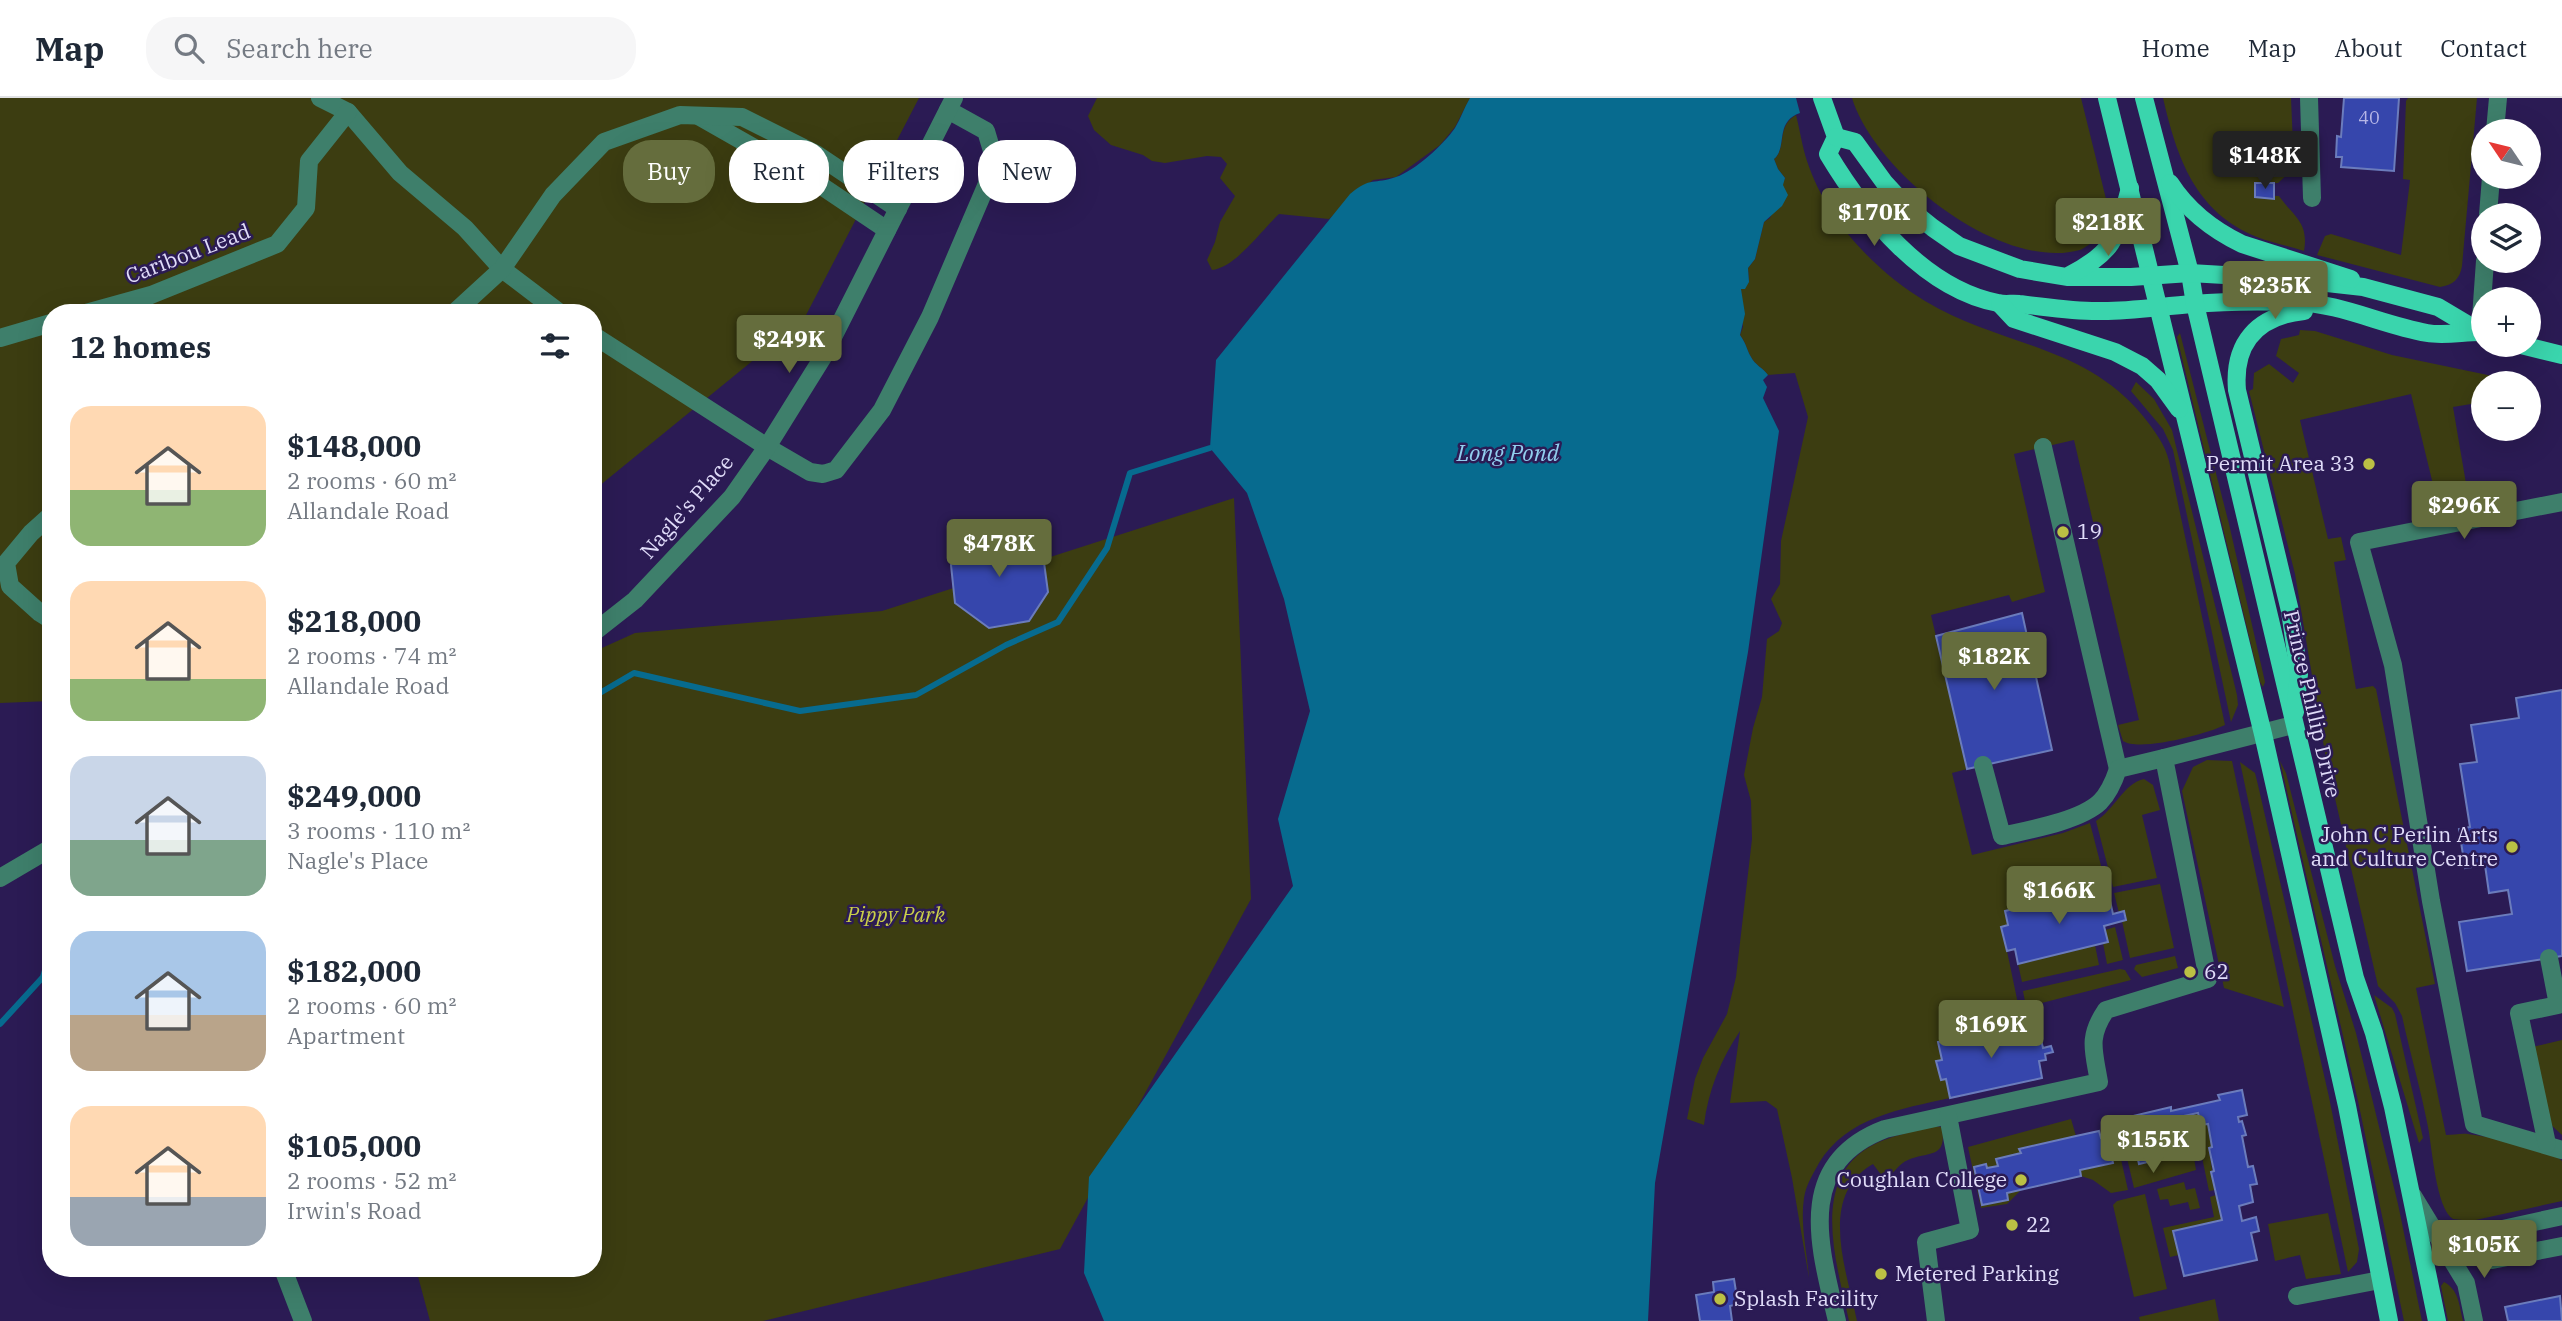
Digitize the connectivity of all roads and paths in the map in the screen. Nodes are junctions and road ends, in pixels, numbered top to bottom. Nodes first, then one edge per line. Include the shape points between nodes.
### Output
1 (320, 98) edge
2 (1822, 98) edge
3 (2108, 98) edge
4 (2144, 98) edge
5 (2309, 98) edge
6 (2498, 98) edge
7 (951, 104) edge
8 (348, 112) junction
9 (697, 116) junction
10 (2496, 119) edge
11 (1836, 137) junction
12 (2164, 173) junction
13 (2131, 187) junction
14 (2312, 198) dead end
15 (898, 209) junction
16 (887, 230) junction
17 (502, 269) junction
18 (2190, 273) junction
19 (2151, 276) junction
20 (2067, 277) junction
21 (2363, 287) junction
22 (2195, 303) junction
23 (118, 304) edge
24 (464, 304) edge
25 (548, 304) edge
26 (2000, 304) junction
27 (2158, 307) junction
28 (2360, 315) junction
29 (42, 326) edge
30 (2471, 326) edge
31 (2471, 332) edge
32 (0, 338) edge
33 (602, 341) edge
34 (2541, 350) edge
35 (2562, 355) edge
36 (2184, 418) junction
37 (767, 447) junction
38 (2043, 447) dead end
39 (2562, 502) edge
40 (42, 524) edge
41 (42, 614) edge
42 (602, 626) edge
43 (2293, 725) junction
44 (2263, 734) junction
45 (2164, 758) junction
46 (1983, 765) dead end
47 (2118, 769) junction
48 (42, 853) edge
49 (0, 878) edge
50 (2549, 958) dead end
51 (1948, 1116) junction
52 (2554, 1147) edge
53 (2412, 1194) junction
54 (2562, 1216) edge
55 (2562, 1246) edge
56 (2476, 1250) junction
57 (2450, 1257) junction
58 (286, 1277) edge
59 (2380, 1280) junction
60 (2297, 1296) dead end
61 (303, 1321) edge
62 (1837, 1321) edge
63 (1936, 1321) edge
64 (2389, 1321) edge
65 (2437, 1321) edge
66 (2474, 1321) edge

1 - 8 street
2 - 11 main road
3 - 13 main road
4 - 12 main road, Prince Phillip Drive
5 - 14 street
6 - 10 street
7 - 15 street, Nagle's Place
7 - 37 street via 986,131 992,172 930,317 881,410 836,470 810,472
8 - 17 street via 400,173 465,228
8 - 23 street, Caribou Lead via 309,161 306,208 277,244
9 - 15 street via 742,117 816,154
9 - 16 street via 823,187
9 - 17 street via 680,115 604,142 553,195
11 - 20 main road via 1854,142 1907,207 1959,246 2020,269
11 - 26 main road via 1828,153 1859,202 1894,241 1952,285
12 - 18 main road, Prince Phillip Drive
12 - 21 main road via 2178,196 2225,236 2345,275
13 - 19 main road
13 - 20 main road via 2108,250
15 - 16 street, Nagle's Place
16 - 37 street, Nagle's Place via 823,357
17 - 24 street
17 - 25 street
18 - 19 main road
18 - 21 main road
18 - 22 main road, Prince Phillip Drive
19 - 20 main road
19 - 27 main road
21 - 30 main road via 2438,307
22 - 27 main road
22 - 28 main road via 2294,302
22 - 43 main road, Prince Phillip Drive
26 - 27 main road via 2102,312
26 - 36 main road via 2014,319 2115,352 2142,366 2158,380
27 - 36 main road
28 - 31 main road via 2429,333
28 - 43 main road via 2302,311 2280,315 2251,335 2236,363 2237,390 2290,611 2299,674
29 - 32 street
33 - 37 street
34 - 35 main road
36 - 44 main road
37 - 42 street, Nagle's Place via 732,497 635,600
38 - 47 street
39 - 52 street via 2359,542 2393,665 2428,888 2474,1124
40 - 41 street via 6,563 10,586
43 - 44 street
43 - 53 main road, Prince Phillip Drive
44 - 45 street
44 - 59 main road via 2347,1106
45 - 47 street
45 - 51 street via 2208,979 2106,1010 2092,1043 2099,1082
46 - 47 street via 2002,836 2090,810 2106,795
48 - 49 street
50 - 52 street via 2558,1004 2519,1013
51 - 62 street via 1867,1136 1832,1172 1818,1228
51 - 63 street via 1970,1230 1926,1242
53 - 57 street
53 - 65 main road, Prince Phillip Drive
54 - 56 street via 2489,1232
55 - 56 street via 2492,1259
56 - 57 street
57 - 66 street via 2466,1283
58 - 61 street
59 - 60 street
59 - 64 main road

